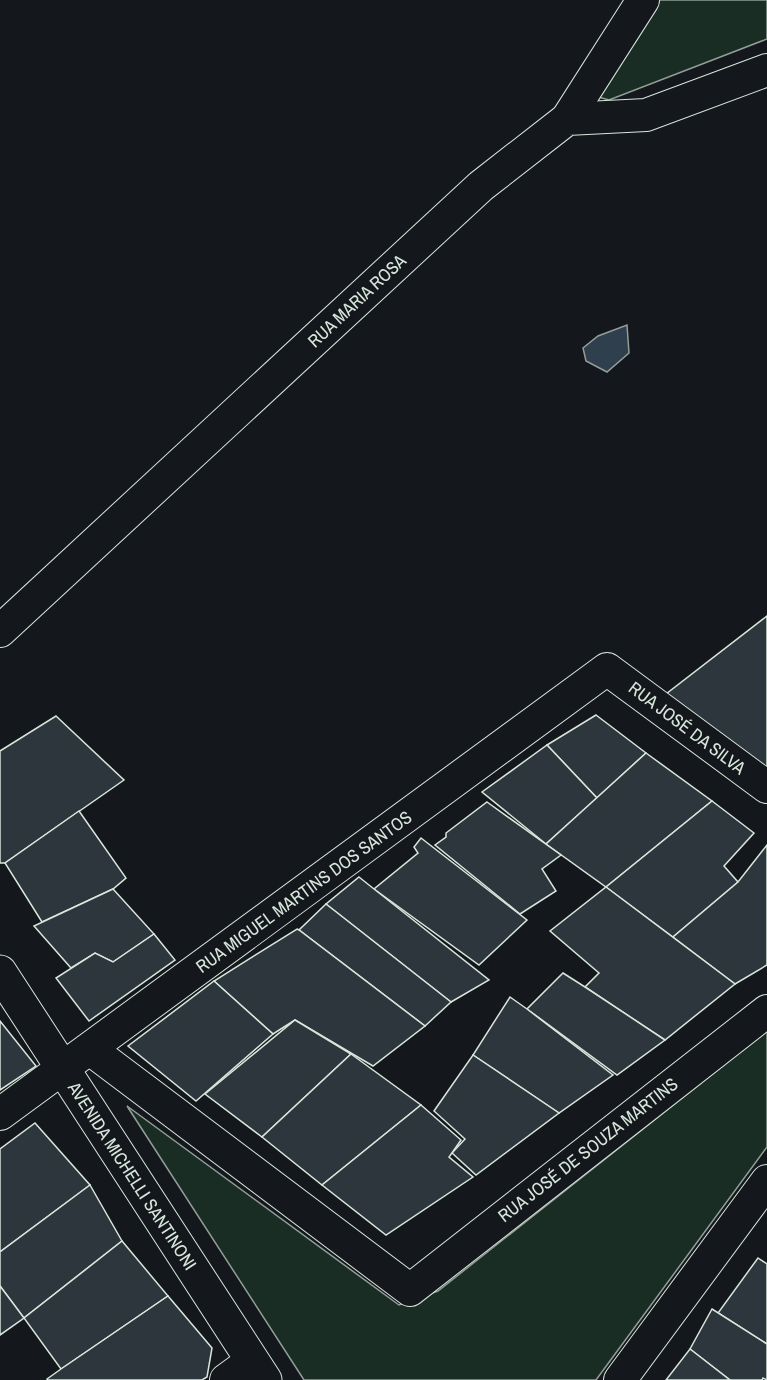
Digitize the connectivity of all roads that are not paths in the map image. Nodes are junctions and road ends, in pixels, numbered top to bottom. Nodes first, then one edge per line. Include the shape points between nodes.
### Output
1 (642, 0) edge
2 (767, 70) edge
3 (567, 119) junction
4 (0, 632) edge
5 (607, 669) joint
6 (767, 787) edge
7 (0, 972) edge
8 (767, 1011) edge
9 (90, 1049) junction
10 (63, 1069) junction
11 (0, 1114) edge
12 (767, 1181) edge
13 (258, 1371) edge
14 (226, 1380) edge
15 (620, 1380) edge

1 - 3 street
2 - 3 street via 646,115
3 - 4 street, RUA MARIA ROSA via 480,186
5 - 6 street, RUA JOSÉ DA SILVA
5 - 9 street, RUA MIGUEL MARTINS DOS SANTOS
7 - 10 street, AVENIDA MICHELLI SANTINONI
8 - 9 street, RUA JOSÉ DE SOUZA MARTINS via 410,1290
9 - 10 street, RUA MIGUEL MARTINS DOS SANTOS
10 - 11 street, RUA MIGUEL MARTINS DOS SANTOS
10 - 13 street, AVENIDA MICHELLI SANTINONI
12 - 15 street
13 - 14 street

